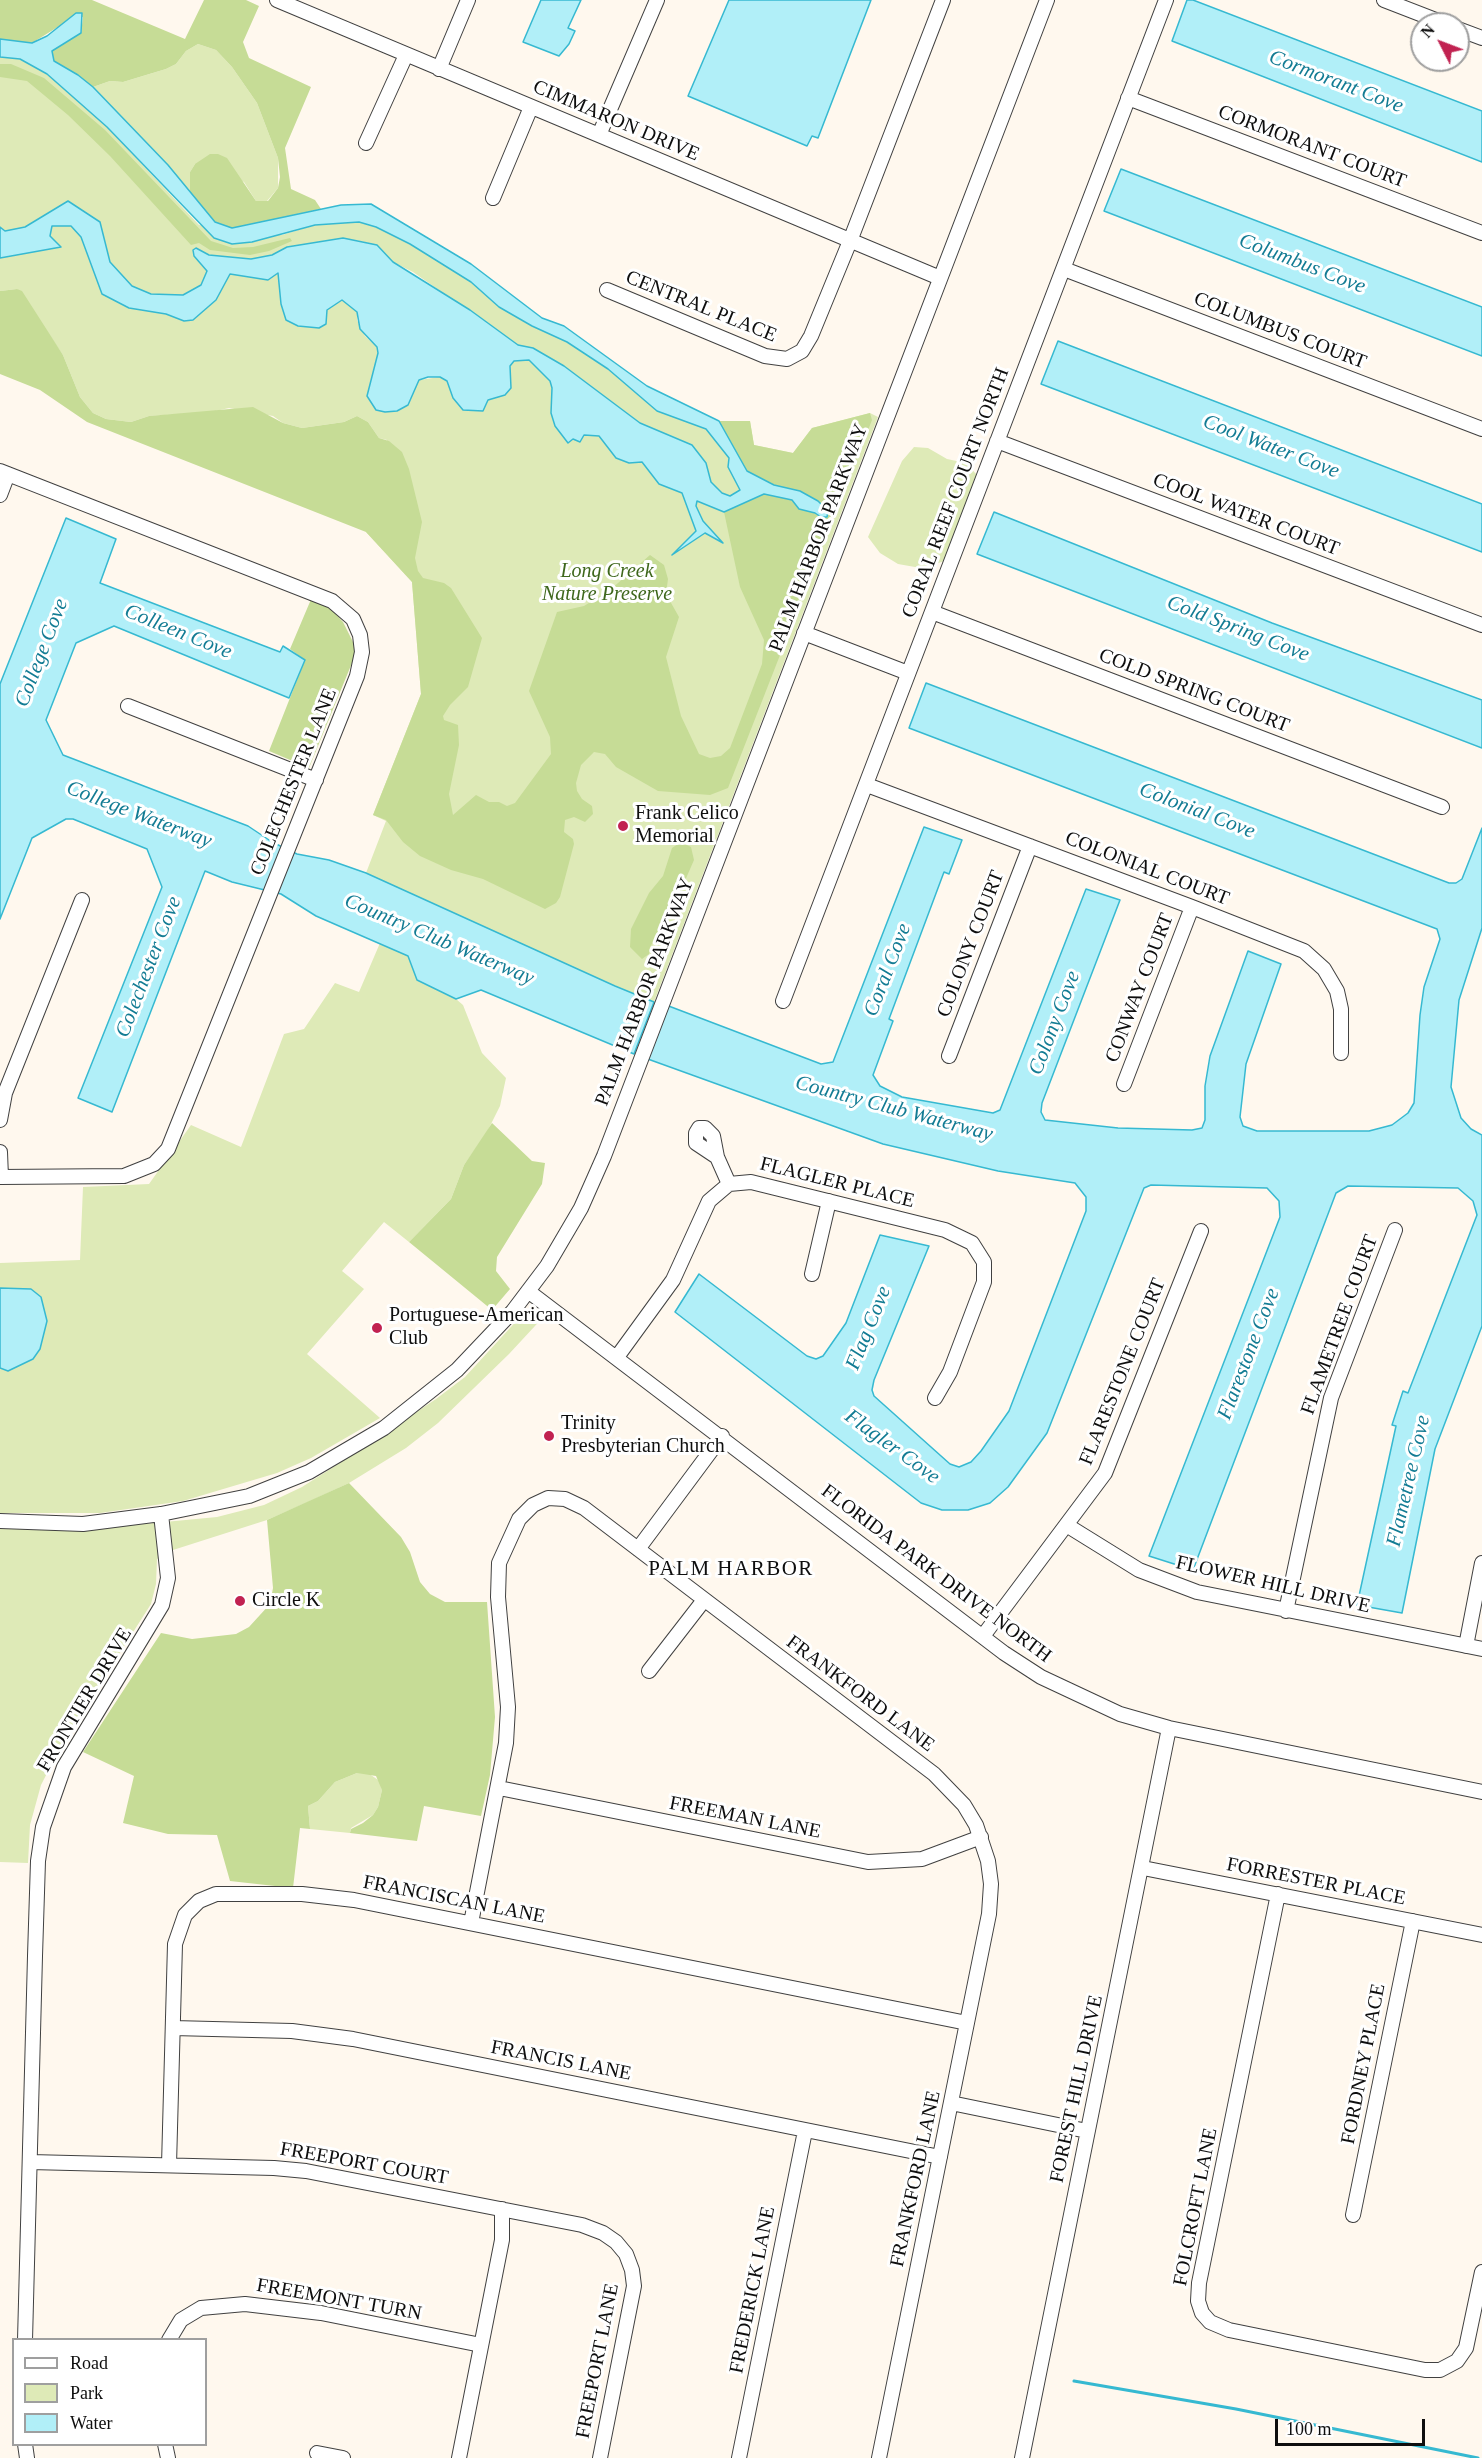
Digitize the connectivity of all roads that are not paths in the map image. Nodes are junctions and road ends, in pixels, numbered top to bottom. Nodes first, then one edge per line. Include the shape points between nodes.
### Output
1 (277, 0) edge
2 (468, 0) edge
3 (657, 0) edge
4 (943, 0) edge
5 (1047, 0) edge
6 (1166, 0) edge
7 (1384, 0) edge
8 (1415, 12) edge
9 (406, 55) junction
10 (439, 69) junction
11 (1128, 98) junction
12 (531, 107) junction
13 (599, 135) junction
14 (366, 143) dead end
15 (493, 198) dead end
16 (1482, 233) edge
17 (850, 241) junction
18 (1064, 269) junction
19 (940, 278) junction
20 (608, 290) dead end
21 (1482, 429) edge
22 (997, 441) junction
23 (4, 472) edge
24 (0, 495) edge
25 (932, 612) junction
26 (1482, 625) edge
27 (804, 633) junction
28 (908, 674) junction
29 (128, 705) dead end
30 (316, 780) junction
31 (867, 785) junction
32 (1442, 807) dead end
33 (1030, 846) junction
34 (82, 900) dead end
35 (1192, 907) junction
36 (783, 1001) dead end
37 (1341, 1053) dead end
38 (949, 1056) dead end
39 (1124, 1084) dead end
40 (0, 1120) edge
41 (0, 1152) edge
42 (717, 1157) dead end
43 (1, 1177) edge
44 (729, 1184) junction
45 (829, 1201) junction
46 (1395, 1230) dead end
47 (1201, 1231) dead end
48 (812, 1274) dead end
49 (528, 1292) junction
50 (617, 1357) junction
51 (935, 1398) dead end
52 (722, 1436) junction
53 (161, 1514) junction
54 (0, 1521) edge
55 (1068, 1526) junction
56 (638, 1549) junction
57 (1482, 1563) edge
58 (704, 1600) junction
59 (1286, 1611) junction
60 (983, 1636) junction
61 (1466, 1646) junction
62 (1482, 1649) edge
63 (649, 1671) dead end
64 (1169, 1728) junction
65 (499, 1788) junction
66 (1482, 1792) edge
67 (981, 1838) junction
68 (1143, 1868) junction
69 (1278, 1894) junction
70 (1413, 1921) junction
71 (471, 1923) junction
72 (1482, 1935) edge
73 (967, 2023) junction
74 (172, 2028) junction
75 (951, 2103) junction
76 (805, 2131) junction
77 (1087, 2132) junction
78 (940, 2157) junction
79 (30, 2162) junction
80 (170, 2165) junction
81 (502, 2209) junction
82 (1353, 2215) dead end
83 (582, 2225) joint
84 (1482, 2272) edge
85 (25, 2338) edge
86 (170, 2338) edge
87 (481, 2345) junction
88 (317, 2453) dead end
89 (343, 2458) edge
90 (459, 2458) edge
91 (600, 2458) edge
92 (739, 2458) edge
93 (879, 2458) edge
94 (1022, 2458) edge

1 - 9 street, CIMMARON DRIVE
2 - 10 street
3 - 13 street
4 - 17 street, CENTRAL PLACE
5 - 19 street, PALM HARBOR PARKWAY
6 - 11 street, CORAL REEF COURT NORTH
7 - 8 street
9 - 10 street, CIMMARON DRIVE
9 - 14 street
10 - 12 street, CIMMARON DRIVE
11 - 16 street, CORMORANT COURT
11 - 18 street, CORAL REEF COURT NORTH
12 - 13 street, CIMMARON DRIVE
12 - 15 street
13 - 17 street, CIMMARON DRIVE
17 - 19 street, CIMMARON DRIVE
17 - 20 street, CENTRAL PLACE via 808,342 797,355 787,359 757,354
18 - 21 street, COLUMBUS COURT
18 - 22 street, CORAL REEF COURT NORTH
19 - 27 street, PALM HARBOR PARKWAY
22 - 25 street, CORAL REEF COURT NORTH
22 - 26 street, COOL WATER COURT
23 - 24 street
23 - 30 street, COLECHESTER LANE via 314,592 348,612 360,635 362,660
25 - 28 street, CORAL REEF COURT NORTH
25 - 32 street, COLD SPRING COURT
27 - 28 street
27 - 49 street, PALM HARBOR PARKWAY via 582,1208
28 - 31 street, CORAL REEF COURT NORTH
29 - 30 street
30 - 43 street, COLECHESTER LANE via 175,1134 161,1158 124,1176
31 - 33 street, COLONIAL COURT
31 - 36 street, CORAL REEF COURT NORTH
33 - 35 street, COLONIAL COURT
33 - 38 street, COLONY COURT
34 - 40 street via 5,1093
35 - 37 street, COLONIAL COURT via 1289,944 1316,960 1337,992
35 - 39 street, CONWAY COURT
41 - 43 street
42 - 44 street
44 - 45 street, FLAGLER PLACE via 751,1182
44 - 50 street, FLAGLER PLACE via 706,1205 673,1280
45 - 48 street
45 - 51 street, FLAGLER PLACE via 953,1232 966,1238 981,1255 985,1269 982,1290 950,1372
46 - 59 street, FLAMETREE COURT via 1331,1398
47 - 55 street, FLARESTONE COURT via 1110,1464
49 - 50 street, FLORIDA PARK DRIVE NORTH
49 - 53 street, PALM HARBOR PARKWAY via 457,1370 361,1443 309,1472 258,1493
50 - 52 street, FLORIDA PARK DRIVE NORTH
52 - 56 street
52 - 60 street, FLORIDA PARK DRIVE NORTH
53 - 54 street, PALM HARBOR PARKWAY via 83,1524
53 - 79 street, FRONTIER DRIVE via 168,1570 162,1605 64,1767 43,1827 37,1900
55 - 59 street, FLOWER HILL DRIVE via 1117,1558 1165,1581
55 - 60 street, FLARESTONE COURT
56 - 58 street, FRANKFORD LANE
56 - 65 street, FRANKFORD LANE via 584,1508 561,1497 537,1502 515,1525 501,1556 497,1578 508,1707
57 - 61 street
58 - 63 street
58 - 67 street, FRANKFORD LANE via 941,1780 964,1805
59 - 61 street, FLOWER HILL DRIVE
60 - 64 street, FLORIDA PARK DRIVE NORTH via 1041,1677 1084,1699
61 - 62 street, FLOWER HILL DRIVE
64 - 66 street, FLORIDA PARK DRIVE NORTH
64 - 68 street, FOREST HILL DRIVE
65 - 67 street, FREEMAN LANE via 868,1862 922,1858
65 - 71 street, FRANKFORD LANE
67 - 73 street, FRANKFORD LANE via 992,1893
68 - 69 street, FORRESTER PLACE
68 - 77 street, FOREST HILL DRIVE
69 - 70 street, FORRESTER PLACE
69 - 84 street, FOLCROFT LANE via 1199,2283 1202,2313 1210,2322 1229,2330 1440,2370 1457,2361 1466,2348
70 - 72 street, FORRESTER PLACE
70 - 82 street, FORDNEY PLACE
71 - 73 street, FRANCISCAN LANE
71 - 74 street, FRANCISCAN LANE via 317,1895 233,1892 208,1897 185,1915 177,1935
73 - 75 street, FRANKFORD LANE
74 - 76 street, FRANCIS LANE via 331,2036
74 - 80 street, FRANCISCAN LANE
75 - 77 street
75 - 78 street, FRANKFORD LANE
76 - 78 street, FRANCIS LANE
76 - 92 street, FREDERICK LANE
77 - 94 street, FOREST HILL DRIVE
78 - 93 street, FRANKFORD LANE
79 - 80 street, FREEPORT COURT
79 - 85 street, FRONTIER DRIVE
80 - 81 street, FREEPORT COURT via 306,2171
81 - 83 street, FREEPORT COURT
81 - 87 street via 502,2240
83 - 91 street, FREEPORT LANE via 616,2241 626,2254 634,2278
86 - 87 street, FREEMONT TURN via 181,2320 201,2308 245,2304 321,2313
87 - 90 street
88 - 89 street

